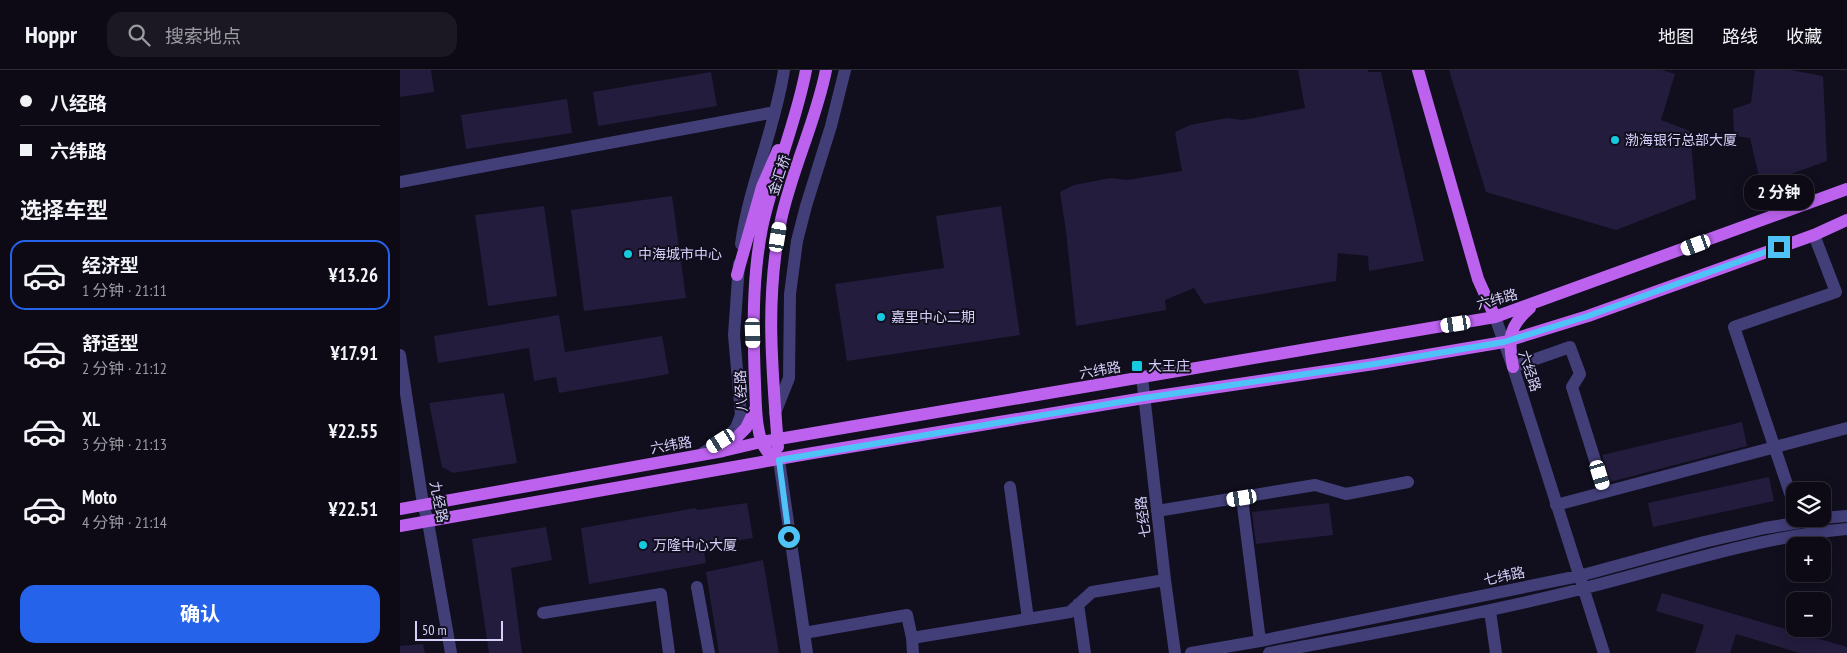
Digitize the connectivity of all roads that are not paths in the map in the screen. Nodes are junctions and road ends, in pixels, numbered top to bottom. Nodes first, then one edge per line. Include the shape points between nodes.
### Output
1 (784, 70) edge
2 (806, 70) edge
3 (826, 70) edge
4 (845, 70) edge
5 (1418, 70) edge
6 (775, 112) junction
7 (400, 182) edge
8 (1847, 189) edge
9 (1847, 220) edge
10 (1814, 235) junction
11 (752, 252) junction
12 (737, 275) junction
13 (1536, 304) junction
14 (1495, 317) junction
15 (1507, 341) junction
16 (400, 356) edge
17 (1513, 367) junction
18 (1142, 378) junction
19 (1144, 398) junction
20 (756, 407) junction
21 (775, 413) junction
22 (1847, 428) edge
23 (777, 439) junction
24 (761, 442) junction
25 (1776, 447) junction
26 (723, 451) junction
27 (699, 455) junction
28 (779, 460) junction
29 (1408, 482) dead end
30 (1787, 482) edge
31 (1010, 487) dead end
32 (1605, 492) junction
33 (1242, 498) junction
34 (423, 504) junction
35 (1556, 505) junction
36 (400, 509) edge
37 (1157, 511) junction
38 (1847, 516) edge
39 (1831, 518) edge
40 (428, 522) junction
41 (1786, 523) edge
42 (400, 526) edge
43 (1847, 529) edge
44 (1582, 575) junction
45 (1165, 580) junction
46 (1605, 583) junction
47 (698, 587) dead end
48 (1583, 589) junction
49 (1078, 604) junction
50 (1490, 611) junction
51 (543, 613) dead end
52 (1028, 618) junction
53 (804, 633) junction
54 (912, 638) junction
55 (1260, 641) junction
56 (1284, 652) edge
57 (451, 653) edge
58 (669, 653) edge
59 (709, 653) edge
60 (807, 653) edge
61 (914, 653) edge
62 (1085, 653) edge
63 (1175, 653) edge
64 (1191, 653) edge
65 (1269, 653) edge
66 (1496, 653) edge
67 (1604, 653) edge

1 - 6 street
2 - 11 main road, 金汇桥
3 - 21 main road, 金汇桥 via 782,218 772,291 771,353
4 - 21 street via 797,241 790,294 789,378
5 - 14 main road, 六经路 via 1478,279
6 - 7 street
6 - 12 street via 752,191
8 - 13 main road, 六纬路
9 - 10 main road
10 - 15 main road
10 - 25 street via 1836,292 1734,326
11 - 12 main road
11 - 20 main road, 八经路
12 - 27 street via 734,335 740,415 728,438
13 - 14 main road, 六纬路
13 - 15 main road via 1516,323
14 - 15 street, 六经路
14 - 18 main road, 六纬路
15 - 17 street, 六经路
15 - 19 main road
16 - 34 street, 九经路
17 - 32 street via 1570,347 1580,374 1572,387
17 - 35 street, 六经路
18 - 19 street, 七经路
18 - 23 main road, 六纬路
19 - 28 main road
19 - 37 street, 七经路
20 - 24 main road, 八经路
20 - 26 main road via 746,428
21 - 23 main road
22 - 25 street
23 - 24 main road, 六纬路
23 - 28 main road
24 - 26 main road, 六纬路
24 - 28 main road
25 - 30 street
25 - 32 street
26 - 27 main road, 六纬路
27 - 34 main road, 六纬路
28 - 40 main road
28 - 53 street
29 - 33 street via 1346,494 1315,485
31 - 52 street
32 - 35 street
33 - 37 street
33 - 55 street
34 - 36 main road, 六纬路
34 - 40 street, 九经路
35 - 44 street, 六经路 via 1574,561
37 - 45 street, 七经路
38 - 39 street, 七纬路
40 - 42 main road
40 - 57 street, 九经路
41 - 44 street, 七纬路
43 - 46 street via 1756,543
44 - 46 street
44 - 48 street
44 - 55 street, 七纬路
45 - 49 street via 1092,592
45 - 63 street, 七经路
46 - 48 street
47 - 59 street
48 - 50 street
48 - 67 street
49 - 52 street via 1070,612
49 - 62 street
50 - 56 street
50 - 66 street
51 - 58 street via 661,594
52 - 54 street
53 - 54 street via 907,615
53 - 60 street
54 - 61 street
55 - 64 street, 七纬路
56 - 65 street

